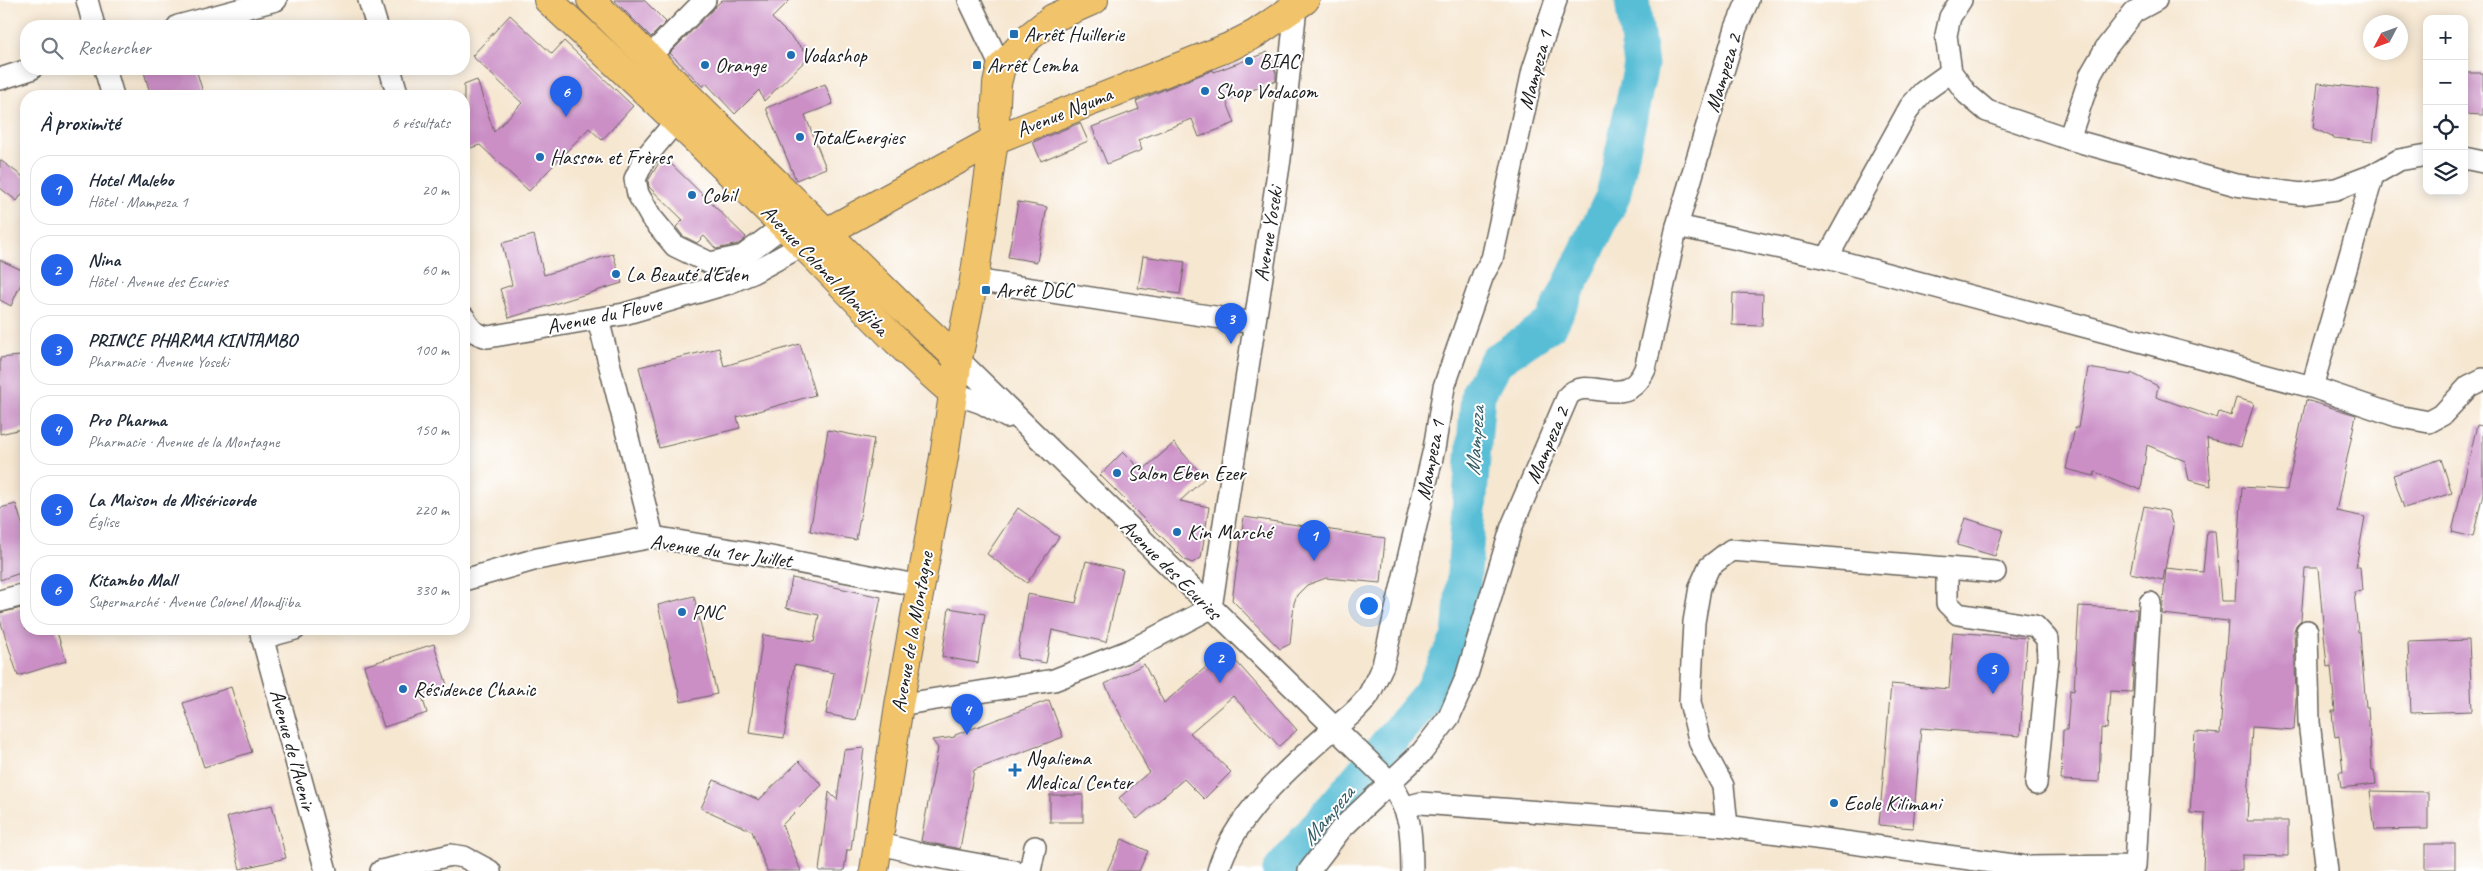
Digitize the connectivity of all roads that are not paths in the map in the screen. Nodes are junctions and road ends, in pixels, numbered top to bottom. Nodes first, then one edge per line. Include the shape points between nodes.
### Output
1 (87, 0) edge
2 (276, 0) edge
3 (369, 0) edge
4 (548, 0) edge
5 (592, 0) edge
6 (705, 0) edge
7 (969, 0) edge
8 (1094, 0) edge
9 (1556, 0) edge
10 (1748, 0) edge
11 (1961, 0) edge
12 (2156, 0) edge
13 (1301, 4) edge
14 (92, 20) edge
15 (201, 20) edge
16 (375, 20) edge
17 (650, 56) junction
18 (1000, 67) junction
19 (20, 72) edge
20 (1951, 72) junction
21 (108, 75) edge
22 (392, 75) edge
23 (0, 78) edge
24 (111, 90) edge
25 (396, 90) edge
26 (676, 121) junction
27 (2069, 139) junction
28 (994, 140) junction
29 (2423, 156) edge
30 (2468, 159) edge
31 (2483, 162) edge
32 (2372, 175) junction
33 (783, 226) junction
34 (1676, 226) junction
35 (827, 232) junction
36 (803, 245) junction
37 (1827, 258) junction
38 (974, 280) junction
39 (598, 319) junction
40 (1254, 323) junction
41 (470, 330) edge
42 (958, 359) junction
43 (2483, 379) edge
44 (2312, 387) junction
45 (953, 392) junction
46 (1030, 430) junction
47 (653, 537) junction
48 (1948, 568) junction
49 (1995, 572) dead end
50 (470, 578) edge
51 (921, 586) junction
52 (20, 596) edge
53 (0, 601) edge
54 (2150, 603) dead end
55 (1211, 608) junction
56 (2307, 631) dead end
57 (261, 635) edge
58 (899, 706) junction
59 (1338, 733) junction
60 (1384, 777) junction
61 (2036, 784) dead end
62 (1406, 808) junction
63 (1727, 826) junction
64 (878, 843) junction
65 (1035, 847) dead end
66 (2028, 869) edge
67 (326, 871) edge
68 (381, 871) edge
69 (490, 871) edge
70 (874, 871) edge
71 (1014, 871) edge
72 (1030, 871) edge
73 (1218, 871) edge
74 (1309, 871) edge
75 (1412, 871) edge
76 (2327, 871) edge

1 - 14 street
2 - 15 street
3 - 16 street
4 - 26 main road, Avenue Colonel Mondjiba
5 - 17 main road, Avenue Colonel Mondjiba
6 - 17 street
7 - 18 street
8 - 18 main road via 1053,18 1028,37
9 - 59 street, Mampeza 1 via 1533,70 1492,259 1483,275 1444,387 1434,449 1383,665 1368,695
10 - 34 street, Mampeza 2 via 1736,28
11 - 20 street via 1950,17 1946,35
12 - 27 street via 2134,12 2106,48 2091,74
13 - 28 main road, Avenue Nguma via 1229,47
13 - 40 street, Avenue Yoseki
17 - 35 main road, Avenue Colonel Mondjiba
18 - 28 main road, Avenue de la Montagne
19 - 23 street
20 - 27 street via 1967,94 1987,111
20 - 37 street via 1923,92 1910,107
21 - 24 street
22 - 25 street
26 - 33 main road, Avenue Colonel Mondjiba
26 - 33 street via 645,158 635,179 638,194 651,217 675,246 710,264 743,256
27 - 32 street via 2236,186 2301,194 2336,189
28 - 35 main road, Avenue Nguma
28 - 38 main road, Avenue de la Montagne
29 - 32 street via 2399,160
30 - 31 street
32 - 44 street
33 - 36 main road, Avenue Colonel Mondjiba
34 - 37 street
34 - 60 street, Mampeza 2 via 1640,381 1625,391 1573,391 1565,402 1512,526 1466,678 1449,716 1422,752
35 - 36 main road, Avenue Nguma
35 - 42 main road, Avenue Colonel Mondjiba
36 - 39 street, Avenue du Fleuve via 726,284
36 - 45 main road, Avenue Colonel Mondjiba via 894,340
37 - 44 street
38 - 40 street
38 - 42 main road, Avenue de la Montagne
39 - 41 street, Avenue du Fleuve via 488,338
39 - 47 street
40 - 55 street, Avenue Yoseki
42 - 45 main road, Avenue de la Montagne
42 - 46 street, Avenue des Ecuries
43 - 44 street via 2469,386 2442,414 2429,422 2397,416
45 - 46 street, Avenue des Ecuries
45 - 51 main road, Avenue de la Montagne
46 - 55 street, Avenue des Ecuries
47 - 50 street, Avenue du 1er Juillet via 537,559
47 - 51 street, Avenue du 1er Juillet
48 - 49 street
48 - 61 street via 1947,603 1958,614 2035,626 2047,639
48 - 63 street via 1731,550 1709,567 1700,588 1694,622 1690,702 1700,743 1723,786
51 - 58 main road, Avenue de la Montagne
52 - 53 street
54 - 66 street via 2135,866
55 - 58 street via 1131,650 1054,680
55 - 59 street, Avenue des Ecuries
56 - 76 street via 2309,722
57 - 67 street, Avenue de l'Avenir
58 - 64 main road, Avenue de la Montagne
59 - 60 street, Avenue des Ecuries
59 - 73 street, Mampeza 1 via 1251,809 1229,844
60 - 62 street, Avenue des Ecuries
60 - 74 street, Mampeza 2
62 - 63 street via 1421,803
62 - 75 street, Avenue des Ecuries via 1411,829
63 - 66 street
64 - 70 main road, Avenue de la Montagne
64 - 71 street
65 - 72 street
68 - 69 street via 450,855 464,857

